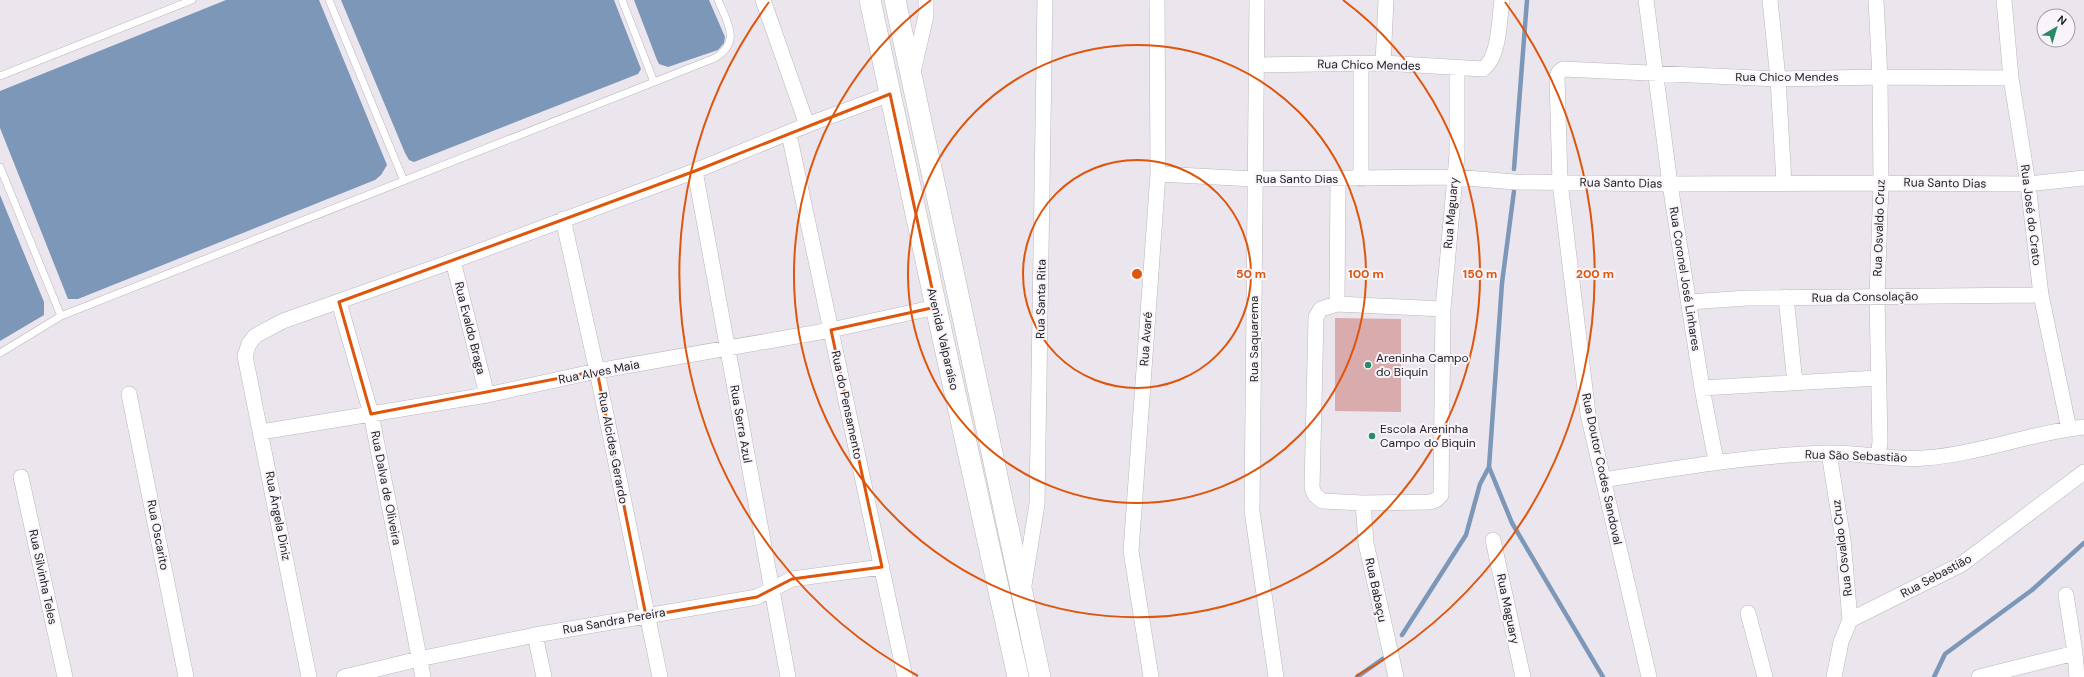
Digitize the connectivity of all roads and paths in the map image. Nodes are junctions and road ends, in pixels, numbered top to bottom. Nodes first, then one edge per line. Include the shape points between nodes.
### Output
1 (192, 0) edge
2 (329, 0) edge
3 (622, 0) edge
4 (718, 0) edge
5 (763, 0) edge
6 (870, 0) edge
7 (895, 0) edge
8 (926, 0) edge
9 (1046, 0) edge
10 (1157, 0) edge
11 (1257, 0) edge
12 (1386, 0) edge
13 (1502, 0) edge
14 (1646, 0) edge
15 (1770, 0) edge
16 (1876, 0) edge
17 (2004, 0) edge
18 (1383, 63) junction
19 (1361, 64) junction
20 (1256, 65) junction
21 (1457, 68) junction
22 (1563, 69) joint
23 (1655, 74) junction
24 (912, 75) junction
25 (0, 76) edge
26 (1880, 77) junction
27 (2011, 78) junction
28 (1778, 79) junction
29 (654, 82) junction
30 (890, 94) junction
31 (807, 125) junction
32 (789, 134) junction
33 (0, 167) edge
34 (695, 171) junction
35 (1158, 174) junction
36 (1454, 177) junction
37 (2084, 178) edge
38 (1254, 179) junction
39 (1338, 179) junction
40 (1361, 179) junction
41 (404, 181) junction
42 (1560, 182) junction
43 (1784, 183) junction
44 (1881, 183) junction
45 (1670, 184) junction
46 (2028, 184) junction
47 (563, 219) junction
48 (951, 257) junction
49 (453, 261) junction
50 (926, 263) junction
51 (2041, 295) junction
52 (1786, 297) junction
53 (1877, 297) junction
54 (339, 302) junction
55 (1689, 302) junction
56 (1337, 304) junction
57 (936, 307) junction
58 (1443, 309) junction
59 (61, 316) junction
60 (831, 330) junction
61 (728, 349) junction
62 (0, 353) edge
63 (597, 371) junction
64 (1878, 378) junction
65 (1795, 382) junction
66 (1702, 388) junction
67 (129, 394) dead end
68 (487, 395) junction
69 (371, 414) junction
70 (2077, 428) edge
71 (261, 432) junction
72 (1829, 453) junction
73 (1878, 456) junction
74 (1716, 461) junction
75 (2084, 472) edge
76 (21, 477) dead end
77 (1603, 480) junction
78 (1363, 503) junction
79 (1493, 540) dead end
80 (882, 567) junction
81 (771, 589) junction
82 (2066, 595) dead end
83 (1022, 596) junction
84 (1748, 612) dead end
85 (646, 616) junction
86 (1850, 620) junction
87 (535, 635) junction
88 (2075, 653) junction
89 (419, 658) junction
90 (64, 677) edge
91 (186, 677) edge
92 (309, 677) edge
93 (344, 677) edge
94 (423, 677) edge
95 (544, 677) edge
96 (660, 677) edge
97 (788, 677) edge
98 (905, 677) edge
99 (1018, 677) edge
100 (1040, 677) edge
101 (1151, 677) edge
102 (1276, 677) edge
103 (1396, 677) edge
104 (1523, 677) edge
105 (1649, 677) edge
106 (1765, 677) edge
107 (1834, 677) edge
108 (1979, 677) edge
109 (2077, 677) edge

1 - 25 lane
2 - 41 lane
3 - 29 lane
4 - 29 lane via 731,32 730,43 723,53
5 - 31 street
6 - 30 main road, Avenida Valparaíso
7 - 24 main road, Avenida Valparaíso
8 - 24 street via 926,16
9 - 83 street, Rua Santa Rita via 1038,504
10 - 35 street, Rua Avaré
11 - 20 street, Rua Saquarema
12 - 18 street
13 - 21 street, Rua Chico Mendes via 1494,56 1490,64 1483,69
14 - 23 street, Rua Coronel José Linhares
15 - 28 street
16 - 26 street, Rua Osvaldo Cruz
17 - 27 street, Rua José do Crato
18 - 19 street, Rua Chico Mendes
18 - 21 street, Rua Chico Mendes
19 - 20 street, Rua Chico Mendes
19 - 40 street
20 - 38 street, Rua Saquarema
21 - 36 street, Rua Maguary via 1457,141
22 - 23 street, Rua Chico Mendes
22 - 42 street, Rua Doutor Codes Sandoval via 1557,77
23 - 28 street, Rua Chico Mendes
23 - 45 street, Rua Coronel José Linhares
24 - 48 main road, Avenida Valparaíso
26 - 27 street, Rua Chico Mendes
26 - 28 street, Rua Chico Mendes
26 - 44 street, Rua Osvaldo Cruz
27 - 46 street, Rua José do Crato
28 - 43 street
29 - 41 lane
30 - 31 street
30 - 50 main road, Avenida Valparaíso
31 - 32 street
32 - 34 street
32 - 60 street, Rua do Pensamento
33 - 59 lane
34 - 47 street
34 - 61 street, Rua Serra Azul
35 - 38 street, Rua Santo Dias
35 - 101 street, Rua Avaré via 1131,551
36 - 40 street, Rua Santo Dias
36 - 42 street, Rua Santo Dias via 1515,182
36 - 58 street, Rua Maguary
37 - 46 street, Rua Santo Dias
38 - 39 street, Rua Santo Dias
38 - 102 street, Rua Saquarema via 1252,511
39 - 40 street, Rua Santo Dias
39 - 56 street
41 - 59 lane
42 - 45 street, Rua Santo Dias
42 - 77 street, Rua Doutor Codes Sandoval via 1588,414
43 - 44 street, Rua Santo Dias
43 - 45 street, Rua Santo Dias
44 - 46 street, Rua Santo Dias
44 - 53 street, Rua Osvaldo Cruz
45 - 55 street, Rua Coronel José Linhares
46 - 51 street, Rua José do Crato
47 - 49 street
47 - 63 street, Rua Alcides Gerardo
48 - 50 main road
48 - 83 main road, Avenida Valparaíso
49 - 54 street
49 - 68 street, Rua Evaldo Braga
50 - 57 main road, Avenida Valparaíso
51 - 53 street, Rua da Consolação
51 - 70 street, Rua José do Crato
52 - 53 street, Rua da Consolação
52 - 55 street, Rua da Consolação
52 - 65 street
53 - 64 street, Rua Osvaldo Cruz
54 - 69 street, Rua Dalva de Oliveira
54 - 71 street, Rua Ângela Diniz via 266,328 249,344 245,356
55 - 66 street, Rua Coronel José Linhares
56 - 58 street
56 - 78 street via 1321,308 1316,317 1312,488 1322,501
57 - 60 street, Rua Alves Maia
57 - 99 main road, Avenida Valparaíso
58 - 78 street, Rua Maguary via 1441,495 1436,500
59 - 62 lane
60 - 61 street, Rua Alves Maia
60 - 80 street, Rua do Pensamento
61 - 63 street, Rua Alves Maia
61 - 81 street, Rua Serra Azul
63 - 68 street, Rua Alves Maia
63 - 85 street, Rua Alcides Gerardo
64 - 65 street
64 - 73 street, Rua Osvaldo Cruz
65 - 66 street
66 - 74 street, Rua Coronel José Linhares
67 - 91 street, Rua Oscarito
68 - 69 street, Rua Alves Maia
69 - 71 street, Rua Alves Maia
69 - 89 street, Rua Dalva de Oliveira
70 - 73 street, Rua São Sebastião via 1990,448 1946,455 1923,458
71 - 92 street, Rua Ângela Diniz
72 - 73 street, Rua São Sebastião
72 - 74 street, Rua São Sebastião
72 - 86 street, Rua Osvaldo Cruz via 1843,540
74 - 77 street, Rua São Sebastião
75 - 86 street, Rua Sebastião via 1962,564
76 - 90 street, Rua Silvinha Teles
77 - 105 street, Rua Doutor Codes Sandoval
78 - 103 street, Rua Babaçu via 1366,543
79 - 104 street, Rua Maguary
80 - 81 street, Rua Sandra Pereira via 792,580
80 - 98 street, Rua do Pensamento
81 - 85 street, Rua Sandra Pereira via 757,597
81 - 97 street, Rua Serra Azul
82 - 88 street
83 - 100 main road, Avenida Valparaíso
84 - 106 street
85 - 87 street, Rua Sandra Pereira
85 - 96 street, Rua Alcides Gerardo
86 - 107 street via 1841,642
87 - 89 street, Rua Sandra Pereira
87 - 95 street
88 - 108 street
88 - 109 street
89 - 93 street, Rua Sandra Pereira
89 - 94 street, Rua Dalva de Oliveira

